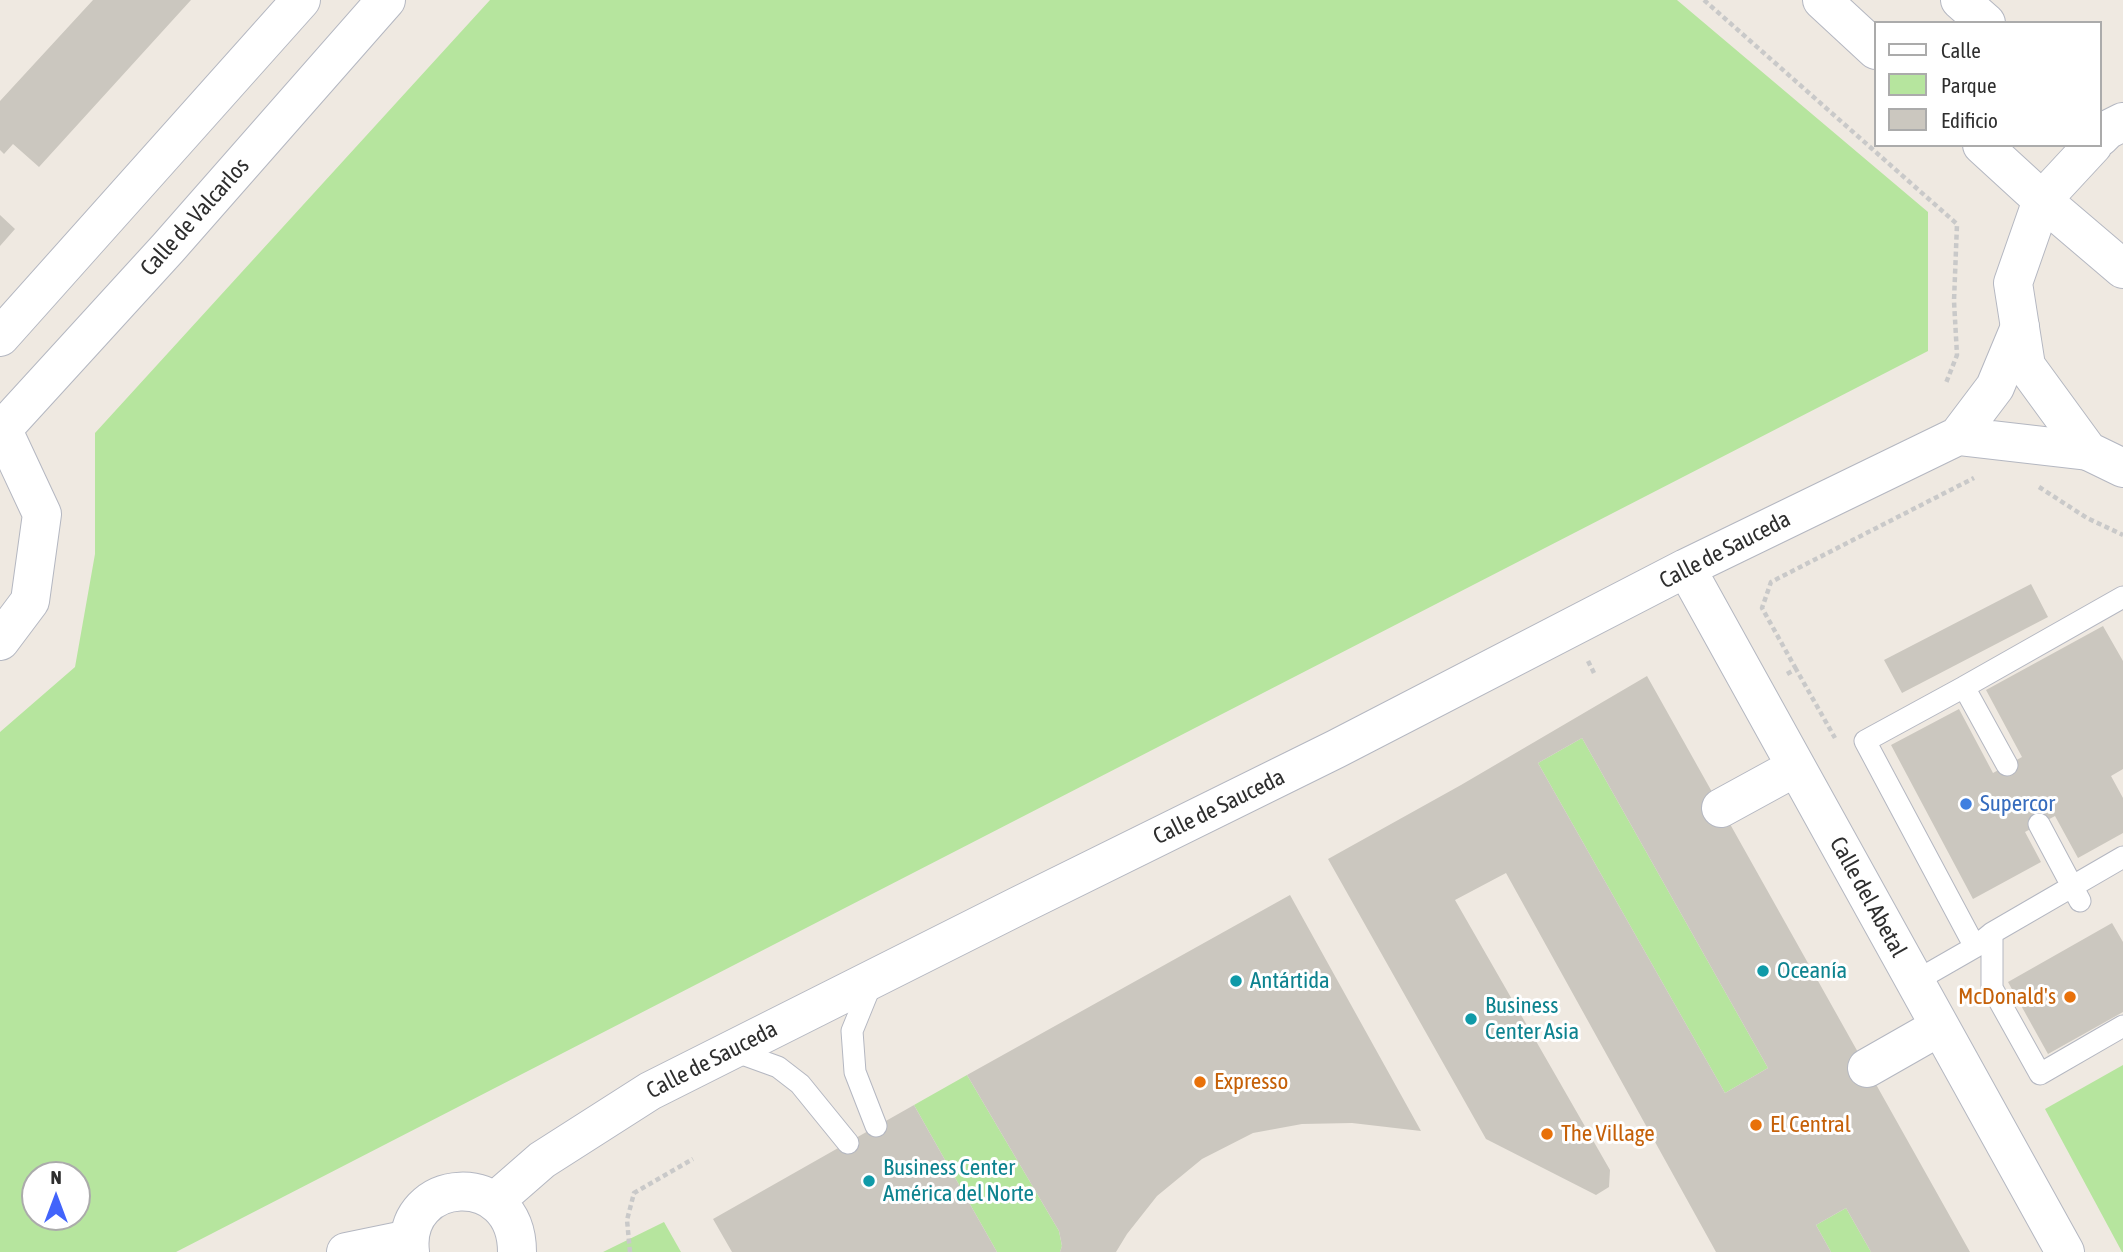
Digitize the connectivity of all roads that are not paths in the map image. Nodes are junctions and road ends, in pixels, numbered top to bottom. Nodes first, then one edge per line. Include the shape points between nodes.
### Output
1 (302, 0) edge
2 (386, 0) edge
3 (1822, 0) edge
4 (1960, 0) edge
5 (1984, 21) edge
6 (1874, 48) edge
7 (1984, 147) edge
8 (2095, 147) edge
9 (2042, 200) junction
10 (2123, 268) edge
11 (2020, 327) junction
12 (0, 337) edge
13 (1, 428) edge
14 (1958, 436) junction
15 (2088, 451) junction
16 (2123, 468) edge
17 (1686, 568) junction
18 (2123, 597) edge
19 (0, 641) edge
20 (1964, 687) junction
21 (2007, 765) dead end
22 (1796, 767) junction
23 (1721, 808) dead end
24 (2039, 824) dead end
25 (2123, 857) edge
26 (2076, 893) junction
27 (2000, 920) junction
28 (1975, 947) junction
29 (873, 978) junction
30 (1914, 982) junction
31 (2123, 1026) edge
32 (1939, 1027) junction
33 (731, 1050) junction
34 (1867, 1068) dead end
35 (876, 1126) dead end
36 (848, 1143) dead end
37 (495, 1201) junction
38 (409, 1246) edge
39 (346, 1252) edge
40 (517, 1252) edge
41 (2065, 1252) edge

1 - 12 street
2 - 13 street, Calle de Valcarlos via 168,248
3 - 6 street
4 - 5 street
7 - 9 street
8 - 9 street
9 - 10 street
9 - 11 street via 2013,283
11 - 14 street, Calle de Sauceda via 1995,387
11 - 15 street via 2026,366
13 - 19 street via 42,514 30,601
14 - 15 street
14 - 17 street, Calle de Sauceda
15 - 16 street
17 - 22 street, Calle del Abetal
17 - 29 street, Calle de Sauceda via 1336,749
18 - 20 lane
20 - 21 lane
20 - 28 lane via 1865,741
22 - 23 street
22 - 30 street, Calle del Abetal
24 - 26 lane
25 - 26 lane
26 - 27 lane
27 - 28 lane
27 - 31 lane via 1992,988 2040,1074
28 - 30 lane
29 - 33 street, Calle de Sauceda
29 - 35 lane via 852,1031 855,1072
30 - 32 street, Calle del Abetal
32 - 34 street
32 - 41 street, Calle del Abetal
33 - 36 lane via 778,1067 800,1084
33 - 37 street, Calle de Sauceda via 650,1091 542,1160
37 - 38 street via 459,1191 440,1195 414,1221
37 - 40 street via 513,1224
38 - 39 street

